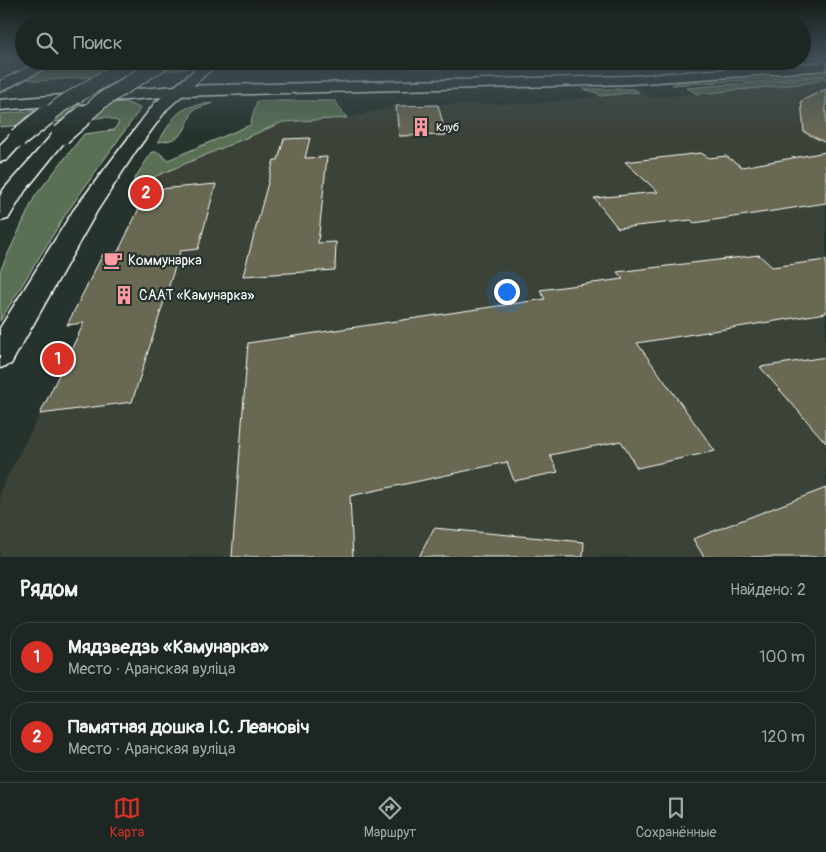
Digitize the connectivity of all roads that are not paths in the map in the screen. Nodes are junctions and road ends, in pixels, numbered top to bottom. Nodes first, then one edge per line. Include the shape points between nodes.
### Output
1 (67, 84) dead end
2 (95, 84) edge
3 (128, 84) edge
4 (186, 84) junction
5 (28, 88) dead end
6 (0, 89) edge
7 (0, 105) edge
8 (0, 156) edge
9 (0, 214) edge
10 (0, 355) edge

1 - 4 main road
2 - 8 main road, bridge via 62,104
3 - 9 main road, bridge via 101,101 61,135 15,189
4 - 7 main road
4 - 10 main road via 157,112 85,211
5 - 6 main road

